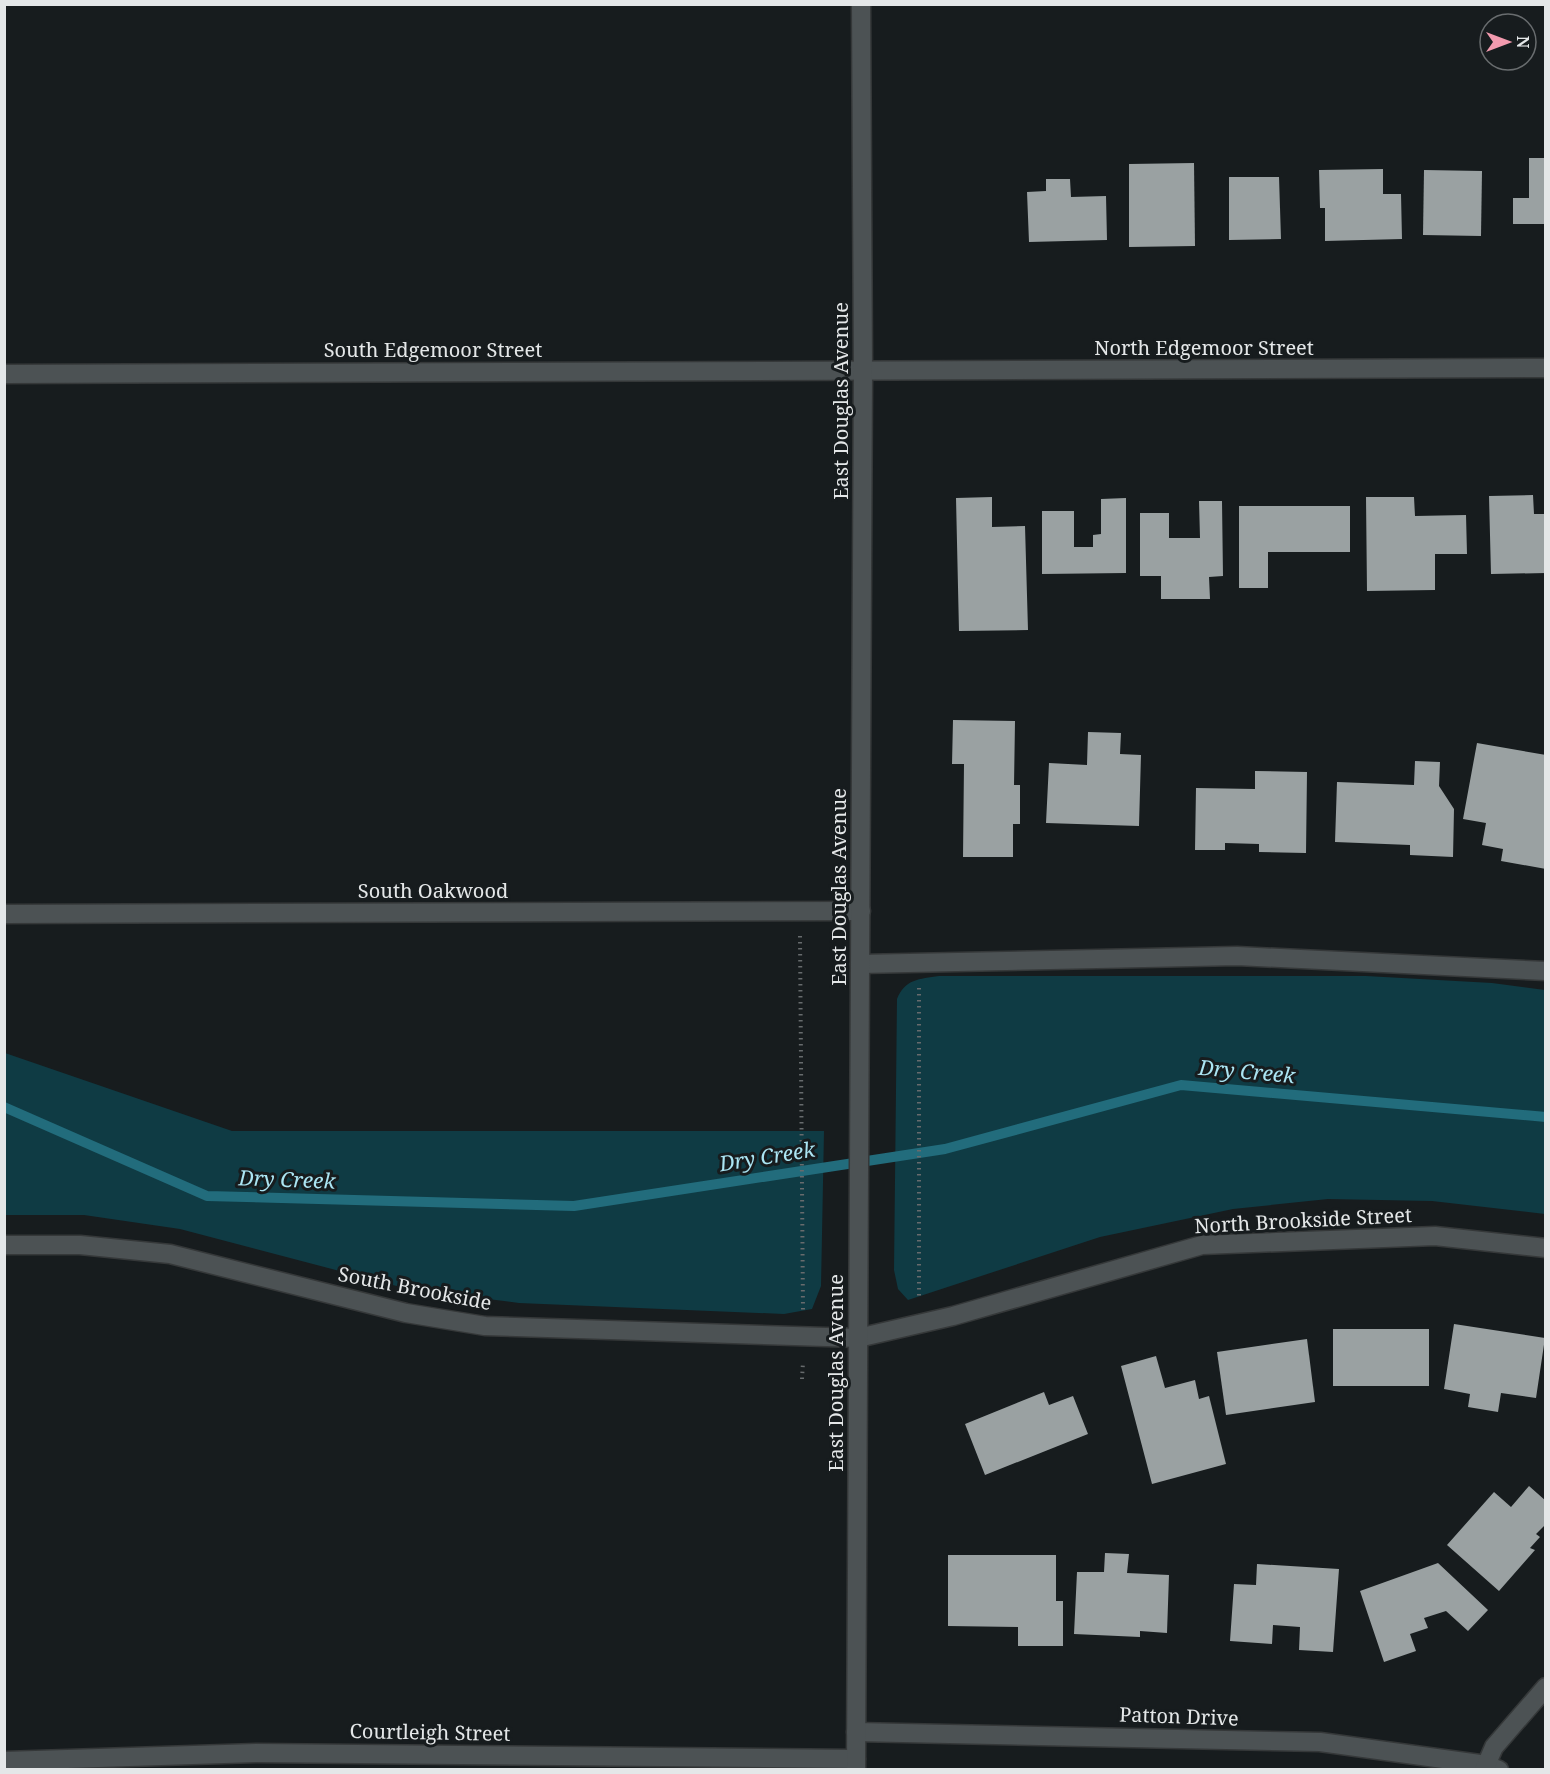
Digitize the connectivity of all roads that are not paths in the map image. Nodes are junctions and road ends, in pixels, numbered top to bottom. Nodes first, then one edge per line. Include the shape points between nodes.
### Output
1 (861, 4) edge
2 (1545, 368) edge
3 (862, 370) junction
4 (4, 374) edge
5 (861, 911) junction
6 (4, 914) edge
7 (860, 964) junction
8 (1545, 971) edge
9 (4, 1245) edge
10 (1545, 1248) edge
11 (858, 1338) junction
12 (1545, 1687) edge
13 (856, 1732) junction
14 (4, 1761) edge
15 (856, 1764) edge
16 (1490, 1768) edge

1 - 3 street, East Douglas Avenue
2 - 3 street, North Edgemoor Street
3 - 4 street, South Edgemoor Street
3 - 5 street, East Douglas Avenue
5 - 6 street, South Oakwood
5 - 7 street, East Douglas Avenue
7 - 8 street via 1237,956
7 - 11 street, East Douglas Avenue
9 - 11 street, South Brookside via 80,1245 170,1254 406,1313 485,1326
10 - 11 street, North Brookside Street via 1435,1236 1202,1245
11 - 13 street, East Douglas Avenue
12 - 16 street via 1494,1747
13 - 15 street, East Douglas Avenue
13 - 16 street, Patton Drive via 1320,1742
14 - 15 street, Courtleigh Street via 257,1753

